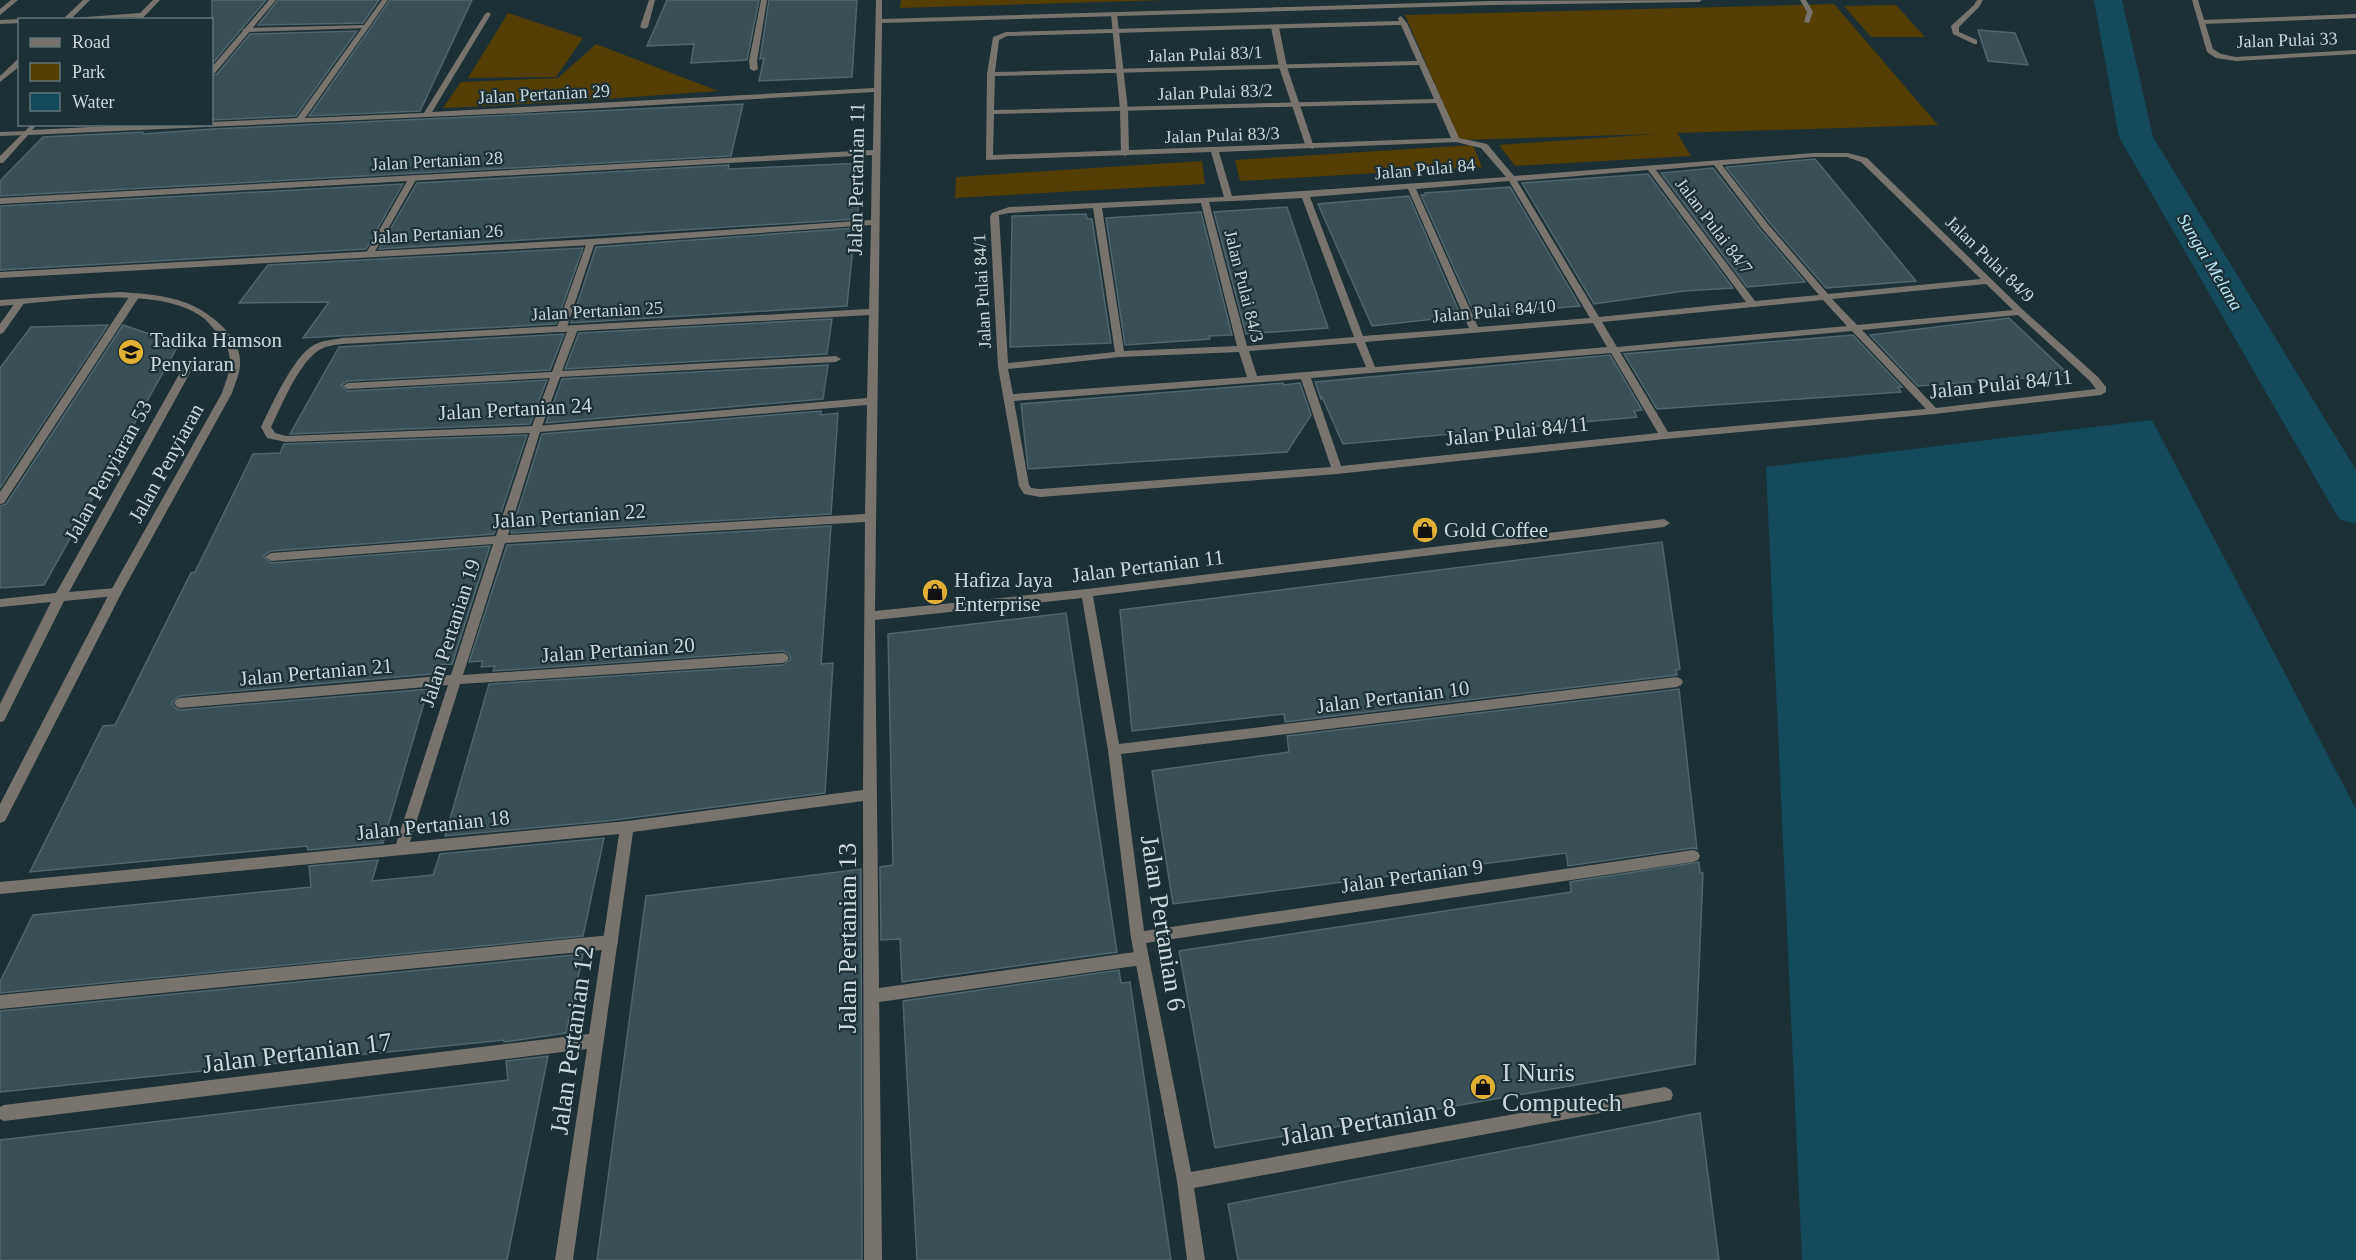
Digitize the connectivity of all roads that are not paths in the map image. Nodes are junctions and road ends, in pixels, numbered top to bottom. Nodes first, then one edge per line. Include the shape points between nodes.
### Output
1 (15, 0) edge
2 (87, 0) edge
3 (157, 0) edge
4 (273, 0) edge
5 (385, 0) edge
6 (652, 0) edge
7 (764, 0) edge
8 (879, 0) edge
9 (1699, 0) edge
10 (1803, 0) edge
11 (1980, 0) edge
12 (2195, 0) edge
13 (1565, 1) edge
14 (1642, 1) edge
15 (1491, 2) edge
16 (1394, 6) junction
17 (0, 13) edge
18 (488, 14) dead end
19 (1114, 14) junction
20 (2356, 16) edge
21 (139, 17) edge
22 (66, 18) edge
23 (102, 18) edge
24 (18, 21) edge
25 (879, 21) junction
26 (0, 22) edge
27 (1807, 22) dead end
28 (2202, 22) junction
29 (1404, 23) junction
30 (365, 27) junction
31 (644, 27) dead end
32 (1275, 27) junction
33 (246, 30) junction
34 (1115, 31) junction
35 (1974, 42) dead end
36 (2356, 52) edge
37 (2340, 53) junction
38 (1420, 63) junction
39 (2356, 63) edge
40 (18, 64) edge
41 (1283, 67) junction
42 (754, 69) dead end
43 (213, 70) edge
44 (1118, 72) junction
45 (991, 74) junction
46 (0, 80) edge
47 (877, 90) junction
48 (1439, 100) junction
49 (1297, 104) junction
50 (1124, 110) junction
51 (991, 112) junction
52 (427, 114) junction
53 (299, 121) junction
54 (213, 124) edge
55 (32, 126) edge
56 (147, 126) edge
57 (26, 133) junction
58 (0, 134) edge
59 (1456, 140) junction
60 (1310, 147) junction
61 (1215, 150) junction
62 (876, 152) junction
63 (1125, 154) junction
64 (1856, 157) joint
65 (0, 160) edge
66 (1716, 162) junction
67 (1650, 168) junction
68 (414, 178) junction
69 (1511, 178) junction
70 (1411, 187) junction
71 (1305, 195) junction
72 (1229, 199) junction
73 (1204, 200) junction
74 (0, 201) edge
75 (1097, 206) junction
76 (996, 213) joint
77 (875, 222) junction
78 (591, 242) junction
79 (369, 255) junction
80 (0, 275) edge
81 (1988, 280) junction
82 (134, 297) junction
83 (1827, 298) junction
84 (20, 302) junction
85 (0, 303) edge
86 (1752, 304) junction
87 (874, 312) junction
88 (2020, 312) junction
89 (1594, 320) junction
90 (1857, 328) junction
91 (573, 329) junction
92 (1474, 329) junction
93 (561, 330) junction
94 (0, 331) edge
95 (1359, 340) junction
96 (323, 345) joint
97 (1612, 348) junction
98 (1243, 349) junction
99 (1120, 354) junction
100 (836, 359) dead end
101 (191, 362) dead end
102 (1003, 367) junction
103 (1371, 369) junction
104 (556, 375) junction
105 (1305, 375) junction
106 (1253, 379) junction
107 (348, 386) dead end
108 (2101, 387) joint
109 (1007, 398) junction
110 (872, 401) junction
111 (1934, 411) junction
112 (536, 429) junction
113 (1665, 436) junction
114 (1337, 470) junction
115 (0, 500) edge
116 (870, 518) junction
117 (1664, 523) dead end
118 (501, 540) junction
119 (271, 558) dead end
120 (116, 592) junction
121 (1087, 593) junction
122 (59, 598) junction
123 (0, 603) edge
124 (869, 616) junction
125 (783, 658) dead end
126 (456, 680) junction
127 (1677, 682) dead end
128 (180, 703) dead end
129 (0, 717) edge
130 (1114, 750) junction
131 (870, 795) junction
132 (0, 817) edge
133 (627, 827) junction
134 (401, 850) junction
135 (1693, 856) dead end
136 (0, 888) edge
137 (1138, 938) junction
138 (611, 942) junction
139 (1142, 958) junction
140 (872, 996) junction
141 (0, 1002) edge
142 (596, 1041) junction
143 (1665, 1095) dead end
144 (4, 1113) dead end
145 (1185, 1181) junction
146 (564, 1260) edge
147 (873, 1260) edge
148 (1196, 1260) edge

1 - 17 street
2 - 22 street
3 - 21 street
4 - 33 street
5 - 30 street
6 - 31 street
7 - 42 street
8 - 25 street, Jalan Pertanian 11
9 - 14 street
10 - 27 street via 1810,12
11 - 35 street via 1954,30
12 - 28 street
13 - 14 street
13 - 15 street
15 - 16 street
16 - 19 street
16 - 29 street
18 - 52 street
19 - 25 street
19 - 34 street
20 - 28 street
21 - 23 street
24 - 26 street
25 - 47 street, Jalan Pertanian 11
28 - 37 street, Jalan Pulai 33 via 2210,50 2219,56 2236,59
29 - 32 street
29 - 38 street
30 - 33 street
30 - 53 street
32 - 34 street
32 - 41 street
33 - 43 street
34 - 44 street
34 - 45 street via 999,36
36 - 37 street, Jalan Pulai 33
37 - 39 street
38 - 41 street, Jalan Pulai 83/1
38 - 48 street
40 - 46 street
41 - 44 street, Jalan Pulai 83/1
41 - 49 street
44 - 45 street, Jalan Pulai 83/1
44 - 50 street
45 - 51 street
47 - 52 street, Jalan Pertanian 29
47 - 62 street, Jalan Pertanian 11
48 - 49 street, Jalan Pulai 83/2
48 - 59 street
49 - 50 street, Jalan Pulai 83/2
49 - 60 street
50 - 51 street, Jalan Pulai 83/2
50 - 63 street
51 - 63 street, Jalan Pulai 83/3 via 989,158
52 - 53 street, Jalan Pertanian 29
53 - 54 street, Jalan Pertanian 29
55 - 57 street
56 - 57 street
57 - 58 street
57 - 65 street
59 - 60 street, Jalan Pulai 83/3
59 - 69 street, Jalan Pulai 83/3 via 1484,146
60 - 61 street, Jalan Pulai 83/3
61 - 63 street, Jalan Pulai 83/3
61 - 72 street, Jalan Pulai 84/3
62 - 68 street, Jalan Pertanian 28
62 - 77 street, Jalan Pertanian 11
64 - 66 street, Jalan Pulai 84 via 1813,155
64 - 81 street, Jalan Pulai 84/9 via 1864,160
66 - 67 street, Jalan Pulai 84
66 - 83 street
67 - 69 street, Jalan Pulai 84
67 - 86 street, Jalan Pulai 84/7
68 - 74 street, Jalan Pertanian 28
68 - 79 street
69 - 70 street, Jalan Pulai 84
69 - 89 street, Jalan Pulai 83/3
70 - 71 street, Jalan Pulai 84
70 - 92 street
71 - 72 street, Jalan Pulai 84
71 - 95 street
72 - 73 street, Jalan Pulai 84
73 - 75 street, Jalan Pulai 84
73 - 98 street, Jalan Pulai 84/3
75 - 76 street, Jalan Pulai 84
75 - 99 street
76 - 102 street, Jalan Pulai 84/1
77 - 78 street, Jalan Pertanian 26
77 - 87 street, Jalan Pertanian 11
78 - 79 street, Jalan Pertanian 26
78 - 93 street
79 - 80 street, Jalan Pertanian 26
81 - 83 street, Jalan Pulai 84/10
81 - 88 street, Jalan Pulai 84/9
82 - 84 street, Jalan Penyiaran
82 - 115 street
82 - 120 street, Jalan Penyiaran via 178,302 203,313 233,347 235,366 227,393
83 - 86 street, Jalan Pulai 84/10
83 - 90 street
84 - 85 street, Jalan Penyiaran
84 - 94 street
86 - 89 street, Jalan Pulai 84/10
87 - 91 street, Jalan Pertanian 25
87 - 110 street, Jalan Pertanian 11
88 - 90 street
88 - 108 street, Jalan Pulai 84/9
89 - 92 street, Jalan Pulai 84/10
89 - 97 street, Jalan Pulai 83/3
90 - 97 street
90 - 111 street
91 - 93 street, Jalan Pertanian 25
91 - 104 street, Jalan Pertanian 19
92 - 95 street, Jalan Pulai 84/10
93 - 96 street, Jalan Pertanian 25
95 - 98 street, Jalan Pulai 84/10
95 - 103 street
96 - 112 street, Jalan Pertanian 24 via 313,350 285,389 266,427 271,436 286,439
97 - 103 street
97 - 113 street, Jalan Pulai 83/3
98 - 99 street, Jalan Pulai 84/10
98 - 106 street, Jalan Pulai 84/3
99 - 102 street, Jalan Pulai 84/10
100 - 104 street
101 - 122 street, Jalan Penyiaran 53
102 - 109 street, Jalan Pulai 84/11
103 - 105 street
104 - 107 street
104 - 112 street, Jalan Pertanian 19
105 - 106 street
105 - 114 street
106 - 109 street
108 - 111 street, Jalan Pulai 84/11 via 2101,392
109 - 114 street, Jalan Pulai 84/11 via 1023,486 1028,491
110 - 112 street, Jalan Pertanian 24
110 - 116 street, Jalan Pertanian 11
111 - 113 street, Jalan Pulai 84/11
112 - 118 street, Jalan Pertanian 19
113 - 114 street, Jalan Pulai 84/11
116 - 118 street, Jalan Pertanian 22
116 - 124 street, Jalan Pertanian 11
117 - 121 street, Jalan Pertanian 11
118 - 119 street, Jalan Pertanian 22
118 - 126 street, Jalan Pertanian 19
120 - 122 street
120 - 132 street, Jalan Penyiaran
121 - 124 street, Jalan Pertanian 11
121 - 130 street, Jalan Pertanian 6
122 - 123 street
122 - 129 street, Jalan Penyiaran 53
124 - 131 street, Jalan Pertanian 13
125 - 126 street, Jalan Pertanian 20
126 - 128 street, Jalan Pertanian 21
126 - 134 street, Jalan Pertanian 19
127 - 130 street, Jalan Pertanian 10
130 - 137 street, Jalan Pertanian 6
131 - 133 street, Jalan Pertanian 18
131 - 140 street, Jalan Pertanian 13
133 - 134 street, Jalan Pertanian 18
133 - 138 street, Jalan Pertanian 12
134 - 136 street, Jalan Pertanian 18
135 - 137 street, Jalan Pertanian 9
137 - 139 street, Jalan Pertanian 6
138 - 141 street
138 - 142 street, Jalan Pertanian 12
139 - 140 street
139 - 145 street, Jalan Pertanian 6
140 - 147 street, Jalan Pertanian 13
142 - 144 street, Jalan Pertanian 17
142 - 146 street, Jalan Pertanian 12
143 - 145 street, Jalan Pertanian 8
145 - 148 street, Jalan Pertanian 6

